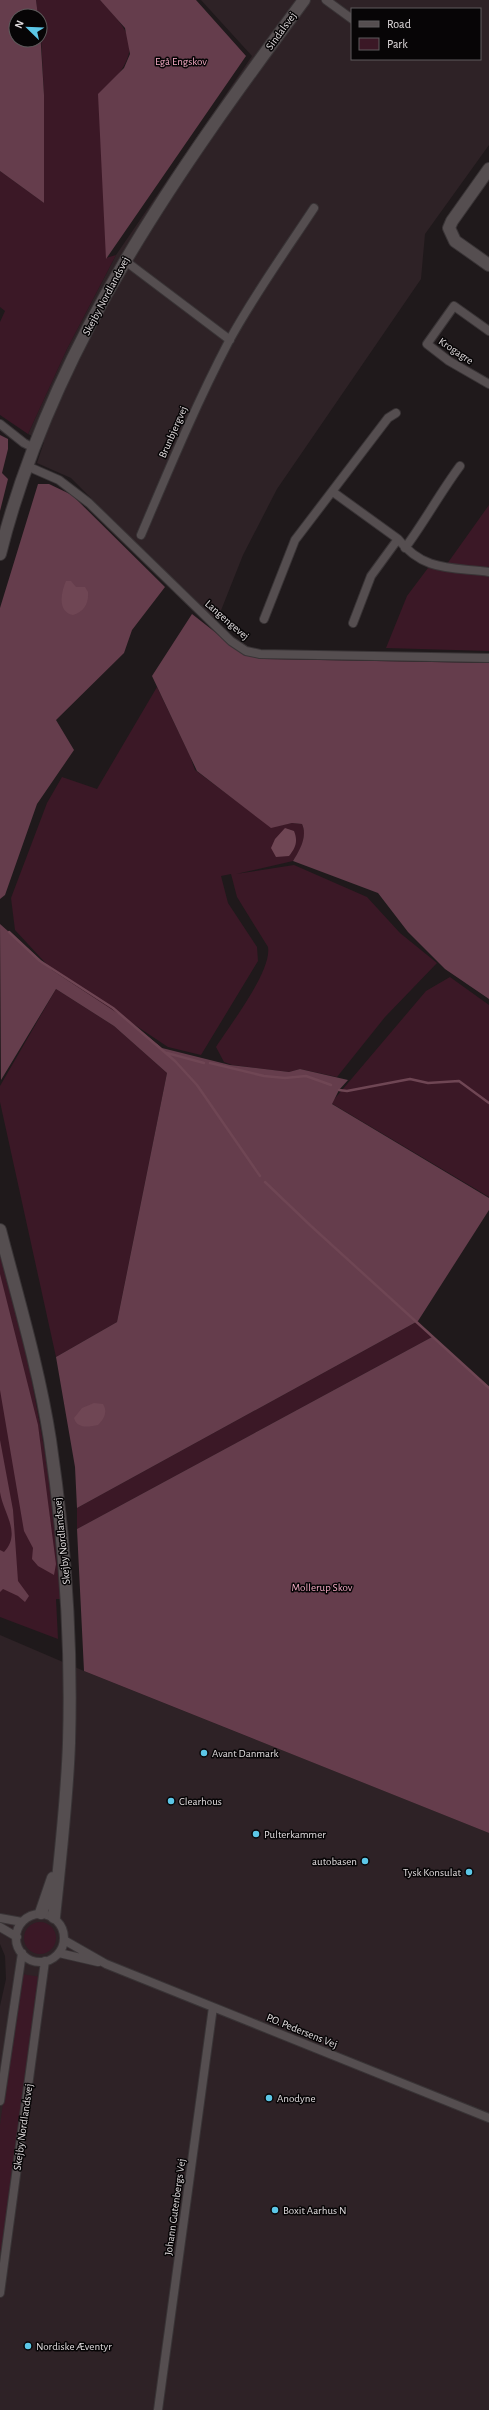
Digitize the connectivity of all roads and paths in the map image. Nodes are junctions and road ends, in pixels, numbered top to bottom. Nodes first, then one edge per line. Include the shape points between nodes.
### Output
1 (304, 0) edge
2 (326, 0) edge
3 (351, 18) edge
4 (258, 62) joint
5 (489, 169) edge
6 (314, 208) dead end
7 (124, 260) junction
8 (489, 265) edge
9 (489, 331) edge
10 (230, 340) junction
11 (489, 384) edge
12 (396, 413) dead end
13 (0, 424) edge
14 (34, 448) junction
15 (27, 466) junction
16 (460, 466) dead end
17 (333, 492) junction
18 (141, 535) dead end
19 (398, 539) junction
20 (405, 548) junction
21 (0, 554) edge
22 (489, 572) edge
23 (264, 619) dead end
24 (353, 623) dead end
25 (489, 658) edge
26 (0, 1230) edge
27 (60, 1858) junction
28 (41, 1913) junction
29 (54, 1917) junction
30 (0, 1918) edge
31 (22, 1922) junction
32 (0, 1927) edge
33 (16, 1938) junction
34 (64, 1940) junction
35 (22, 1953) junction
36 (58, 1953) junction
37 (46, 1961) junction
38 (106, 1964) junction
39 (214, 2007) junction
40 (0, 2101) edge
41 (489, 2118) edge
42 (0, 2293) edge
43 (158, 2410) edge

1 - 4 street, Sindalsvej
2 - 3 street
4 - 7 street, Skejby Nordlandsvej via 183,169
5 - 8 street via 452,221 450,232 456,241
6 - 10 street, Brunbjergvej
7 - 10 street
7 - 14 street, Skejby Nordlandsvej via 87,330
9 - 11 street, Krogagre via 454,306 427,344 449,361
10 - 18 street, Brunbjergvej via 180,442
12 - 17 street via 388,418
13 - 14 street
14 - 15 street, Skejby Nordlandsvej
15 - 21 street, Skejby Nordlandsvej
15 - 25 street, Langengevej via 59,480 89,502 213,625 246,651 260,654
16 - 20 street
17 - 19 street
17 - 23 street via 329,493 295,540
19 - 20 street
19 - 24 street via 369,580
20 - 22 street via 428,565
26 - 27 street, Skejby Nordlandsvej via 38,1378 50,1439 64,1550 70,1682 68,1760
27 - 28 street, Skejby Nordlandsvej
27 - 29 street, Skejby Nordlandsvej
28 - 29 street
28 - 31 street via 34,1914
29 - 34 street via 62,1928
30 - 31 street
31 - 33 street
32 - 33 street
33 - 35 street
34 - 36 street
34 - 38 street, P.O. Pedersens Vej
35 - 37 street via 32,1960
35 - 40 street
36 - 37 street
36 - 38 street, P.O. Pedersens Vej
37 - 42 street, Skejby Nordlandsvej
38 - 39 street, P.O. Pedersens Vej
39 - 41 street, P.O. Pedersens Vej
39 - 43 street, Johann Gutenbergs Vej

